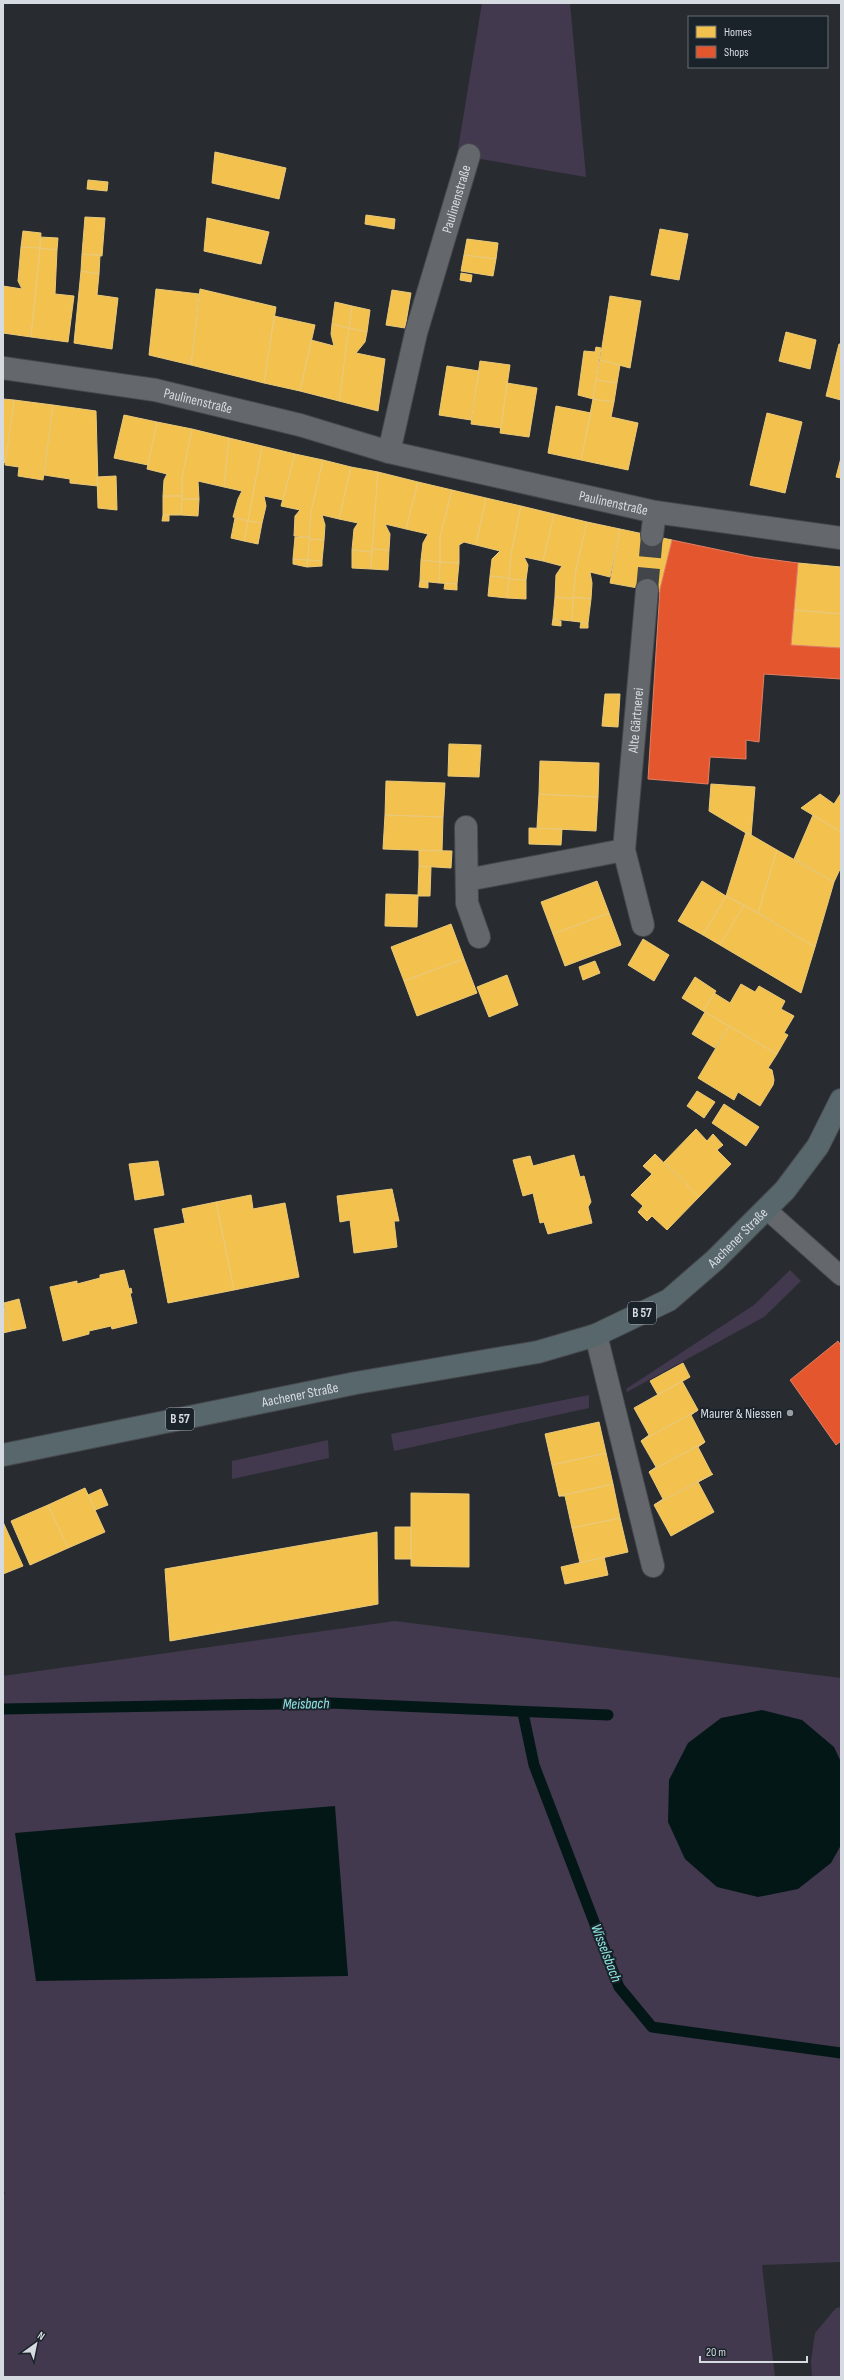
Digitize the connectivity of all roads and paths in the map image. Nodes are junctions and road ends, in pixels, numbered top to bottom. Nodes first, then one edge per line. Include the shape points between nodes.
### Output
1 (469, 155) dead end
2 (3, 368) edge
3 (389, 452) junction
4 (655, 512) junction
5 (652, 535) tunnel mouth
6 (841, 538) edge
7 (647, 590) tunnel mouth
8 (466, 827) dead end
9 (624, 850) junction
10 (466, 880) junction
11 (643, 925) dead end
12 (479, 937) dead end
13 (841, 1100) edge
14 (766, 1209) junction
15 (841, 1276) edge
16 (596, 1335) junction
17 (3, 1455) edge
18 (653, 1566) dead end

1 - 3 street, Paulinenstraße via 416,333
2 - 3 street, Paulinenstraße via 155,390 300,425
3 - 4 street, Paulinenstraße
4 - 5 street
4 - 6 street, Paulinenstraße
7 - 9 street, Alte Gärtnerei
8 - 10 street
9 - 10 street
9 - 11 street, Alte Gärtnerei
10 - 12 street via 467,903
13 - 14 main road, Aachener Straße / B 57 via 818,1146 785,1190
14 - 15 lane
14 - 16 main road, Aachener Straße / B 57 via 715,1260 669,1300
16 - 17 main road, Aachener Straße / B 57 via 538,1352 348,1384
16 - 18 street

